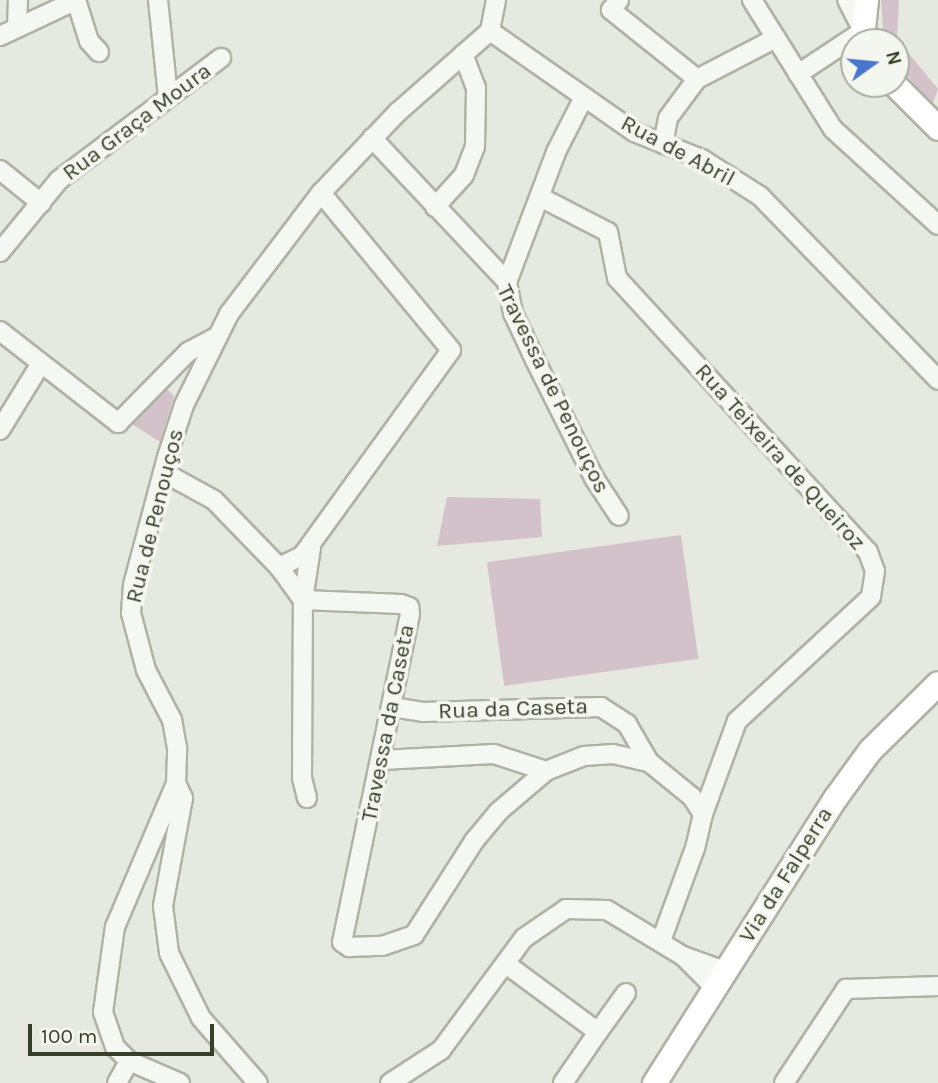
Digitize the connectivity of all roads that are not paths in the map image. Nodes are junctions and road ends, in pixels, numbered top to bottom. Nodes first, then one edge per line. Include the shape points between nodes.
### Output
1 (18, 0) edge
2 (76, 0) edge
3 (158, 0) edge
4 (496, 0) edge
5 (619, 0) edge
6 (752, 0) edge
7 (847, 0) edge
8 (866, 0) edge
9 (42, 8) edge
10 (17, 27) junction
11 (861, 28) edge
12 (865, 28) edge
13 (491, 31) junction
14 (0, 36) edge
15 (776, 38) junction
16 (840, 50) edge
17 (99, 52) dead end
18 (463, 54) junction
19 (221, 58) dead end
20 (798, 74) junction
21 (697, 79) junction
22 (168, 97) junction
23 (584, 97) junction
24 (908, 98) edge
25 (681, 101) junction
26 (938, 128) edge
27 (372, 138) junction
28 (663, 144) junction
29 (702, 159) junction
30 (0, 170) edge
31 (321, 193) junction
32 (542, 198) junction
33 (41, 203) junction
34 (435, 207) junction
35 (938, 225) edge
36 (0, 252) edge
37 (506, 282) junction
38 (0, 331) edge
39 (214, 338) junction
40 (40, 365) junction
41 (938, 380) edge
42 (0, 430) edge
43 (163, 472) junction
44 (619, 516) dead end
45 (313, 541) junction
46 (279, 567) junction
47 (303, 600) junction
48 (938, 683) edge
49 (393, 707) junction
50 (382, 760) junction
51 (649, 762) junction
52 (546, 771) junction
53 (176, 783) junction
54 (307, 798) dead end
55 (703, 814) junction
56 (662, 941) junction
57 (506, 964) junction
58 (720, 979) junction
59 (938, 986) edge
60 (626, 993) dead end
61 (598, 1032) junction
62 (129, 1061) junction
63 (413, 1079) edge
64 (117, 1083) edge
65 (180, 1083) edge
66 (258, 1083) edge
67 (390, 1083) edge
68 (563, 1083) edge
69 (654, 1083) edge
70 (784, 1083) edge

1 - 10 street
2 - 9 street
2 - 17 street via 89,41
3 - 22 street
4 - 13 street
5 - 21 street via 611,10
6 - 15 street
7 - 11 street
8 - 12 main road
9 - 10 street
10 - 14 street
13 - 18 street, Rua de Penouços
13 - 23 street, Rua de Abril
15 - 20 street
15 - 21 street
16 - 20 street
18 - 27 street, Rua de Penouços
18 - 34 street via 476,88 475,147 464,175
19 - 22 street, Rua Graça Moura
20 - 35 street via 833,128
21 - 25 street
22 - 33 street, Rua Graça Moura via 58,180
23 - 28 street, Rua de Abril via 634,132
23 - 32 street via 556,152
24 - 26 main road
25 - 28 street via 668,118
25 - 29 street via 675,123 679,136
27 - 31 street, Rua de Penouços
27 - 34 street, Travessa de Penouços
28 - 29 street, Rua de Abril
29 - 41 street, Rua de Abril via 760,196
30 - 33 street
31 - 39 street, Rua de Penouços
31 - 45 street via 451,350
32 - 37 street
32 - 55 street, Rua Teixeira de Queiroz via 608,232 617,278 868,552 875,571 871,597 737,721
33 - 36 street, Rua Graça Moura
34 - 37 street, Travessa de Penouços
37 - 44 street, Travessa de Penouços via 513,313 535,360 594,478
38 - 40 street
39 - 40 street via 188,352 118,423
39 - 43 street, Rua de Penouços via 184,405
40 - 42 street
43 - 46 street via 214,500
43 - 53 street, Rua de Penouços via 133,585 131,613 146,670 172,720
45 - 46 street via 302,556
45 - 47 street
46 - 47 street
47 - 49 street, Travessa da Caseta via 409,607
47 - 54 street via 302,778
48 - 58 main road, Via da Falperra via 870,750
49 - 50 street, Travessa da Caseta
49 - 51 street, Rua da Caseta via 423,712 601,707 627,724
50 - 52 street via 494,754
50 - 52 street, Travessa da Caseta via 342,942 349,947 382,946 414,935 474,841 498,812
51 - 52 street via 613,754 584,756
51 - 55 street via 692,797
53 - 62 street, Rua de Penouços via 116,927 104,985 106,1030
53 - 66 street via 183,798 163,906 169,953 201,1018
55 - 56 street, Rua Teixeira de Queiroz
56 - 57 street via 607,910 566,909 524,938
56 - 58 street
57 - 61 street
57 - 63 street via 441,1051
58 - 69 main road, Via da Falperra
59 - 70 street via 859,985 846,989
60 - 61 street
61 - 68 street
62 - 64 street
62 - 65 street
63 - 67 street

